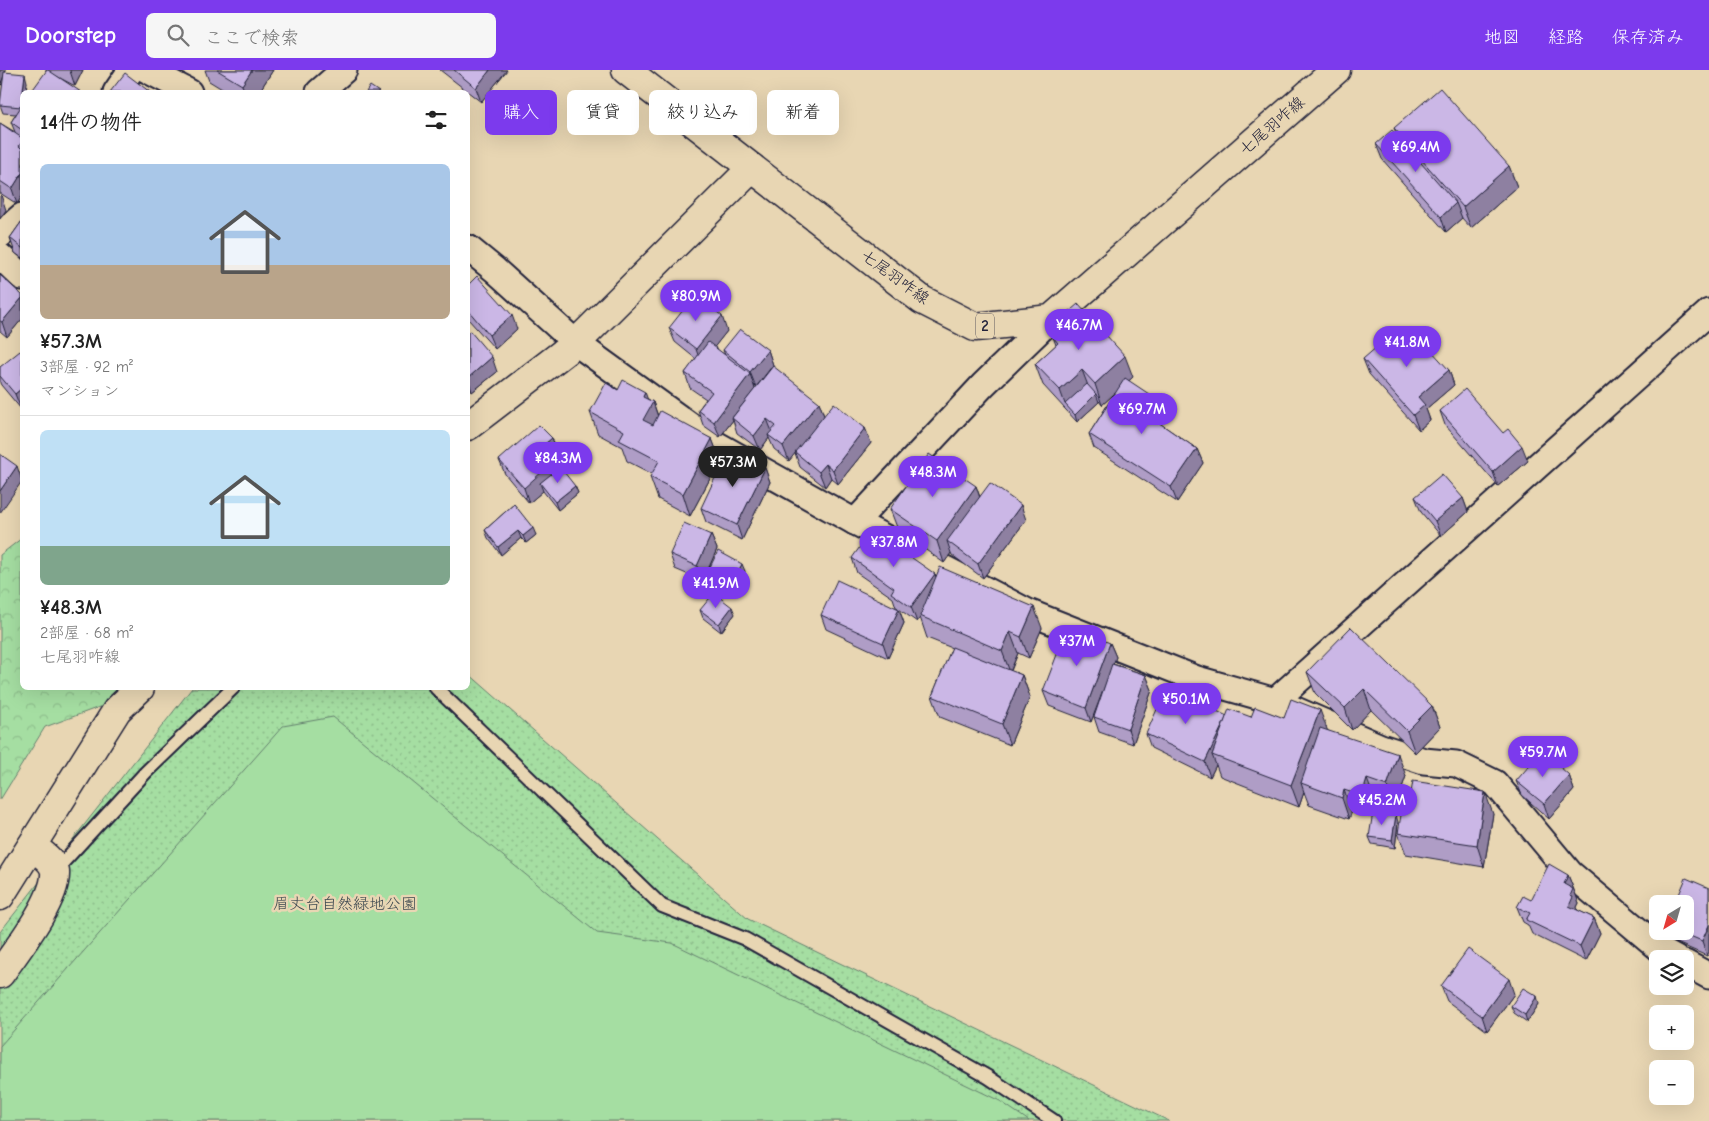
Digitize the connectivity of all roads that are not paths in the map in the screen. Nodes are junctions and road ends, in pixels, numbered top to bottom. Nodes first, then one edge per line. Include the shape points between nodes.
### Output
1 (131, 70) edge
2 (147, 70) edge
3 (344, 70) edge
4 (626, 70) edge
5 (1336, 70) edge
6 (117, 90) edge
7 (184, 90) edge
8 (321, 90) edge
9 (752, 168) junction
10 (20, 218) edge
11 (0, 235) edge
12 (470, 250) edge
13 (0, 256) edge
14 (20, 275) edge
15 (1709, 312) edge
16 (1052, 319) junction
17 (576, 343) junction
18 (470, 424) edge
19 (855, 522) junction
20 (138, 690) edge
21 (231, 690) edge
22 (438, 690) edge
23 (1275, 702) junction
24 (32, 846) junction
25 (55, 871) junction
26 (0, 896) edge
27 (1661, 950) edge
28 (1694, 968) edge
29 (0, 974) edge
30 (1709, 976) edge
31 (1054, 1121) edge

1 - 6 street
2 - 7 street
3 - 8 street
4 - 9 main road, 七尾羽咋線 / 2
5 - 16 main road, 七尾羽咋線
9 - 16 main road, 七尾羽咋線 / 2 via 922,300 975,327
9 - 17 main road
10 - 11 street
12 - 17 street
13 - 14 street
15 - 23 street
16 - 19 street via 983,385
17 - 18 main road
17 - 19 street via 714,443
19 - 23 street via 1028,612 1196,679
20 - 24 main road via 117,710
21 - 25 lane via 146,772
22 - 31 lane via 662,906 745,939 988,1077
23 - 27 street via 1381,747 1424,761 1456,764 1495,784 1570,873
24 - 25 main road via 50,860
24 - 26 main road
25 - 29 main road via 49,895 35,924
28 - 30 street

